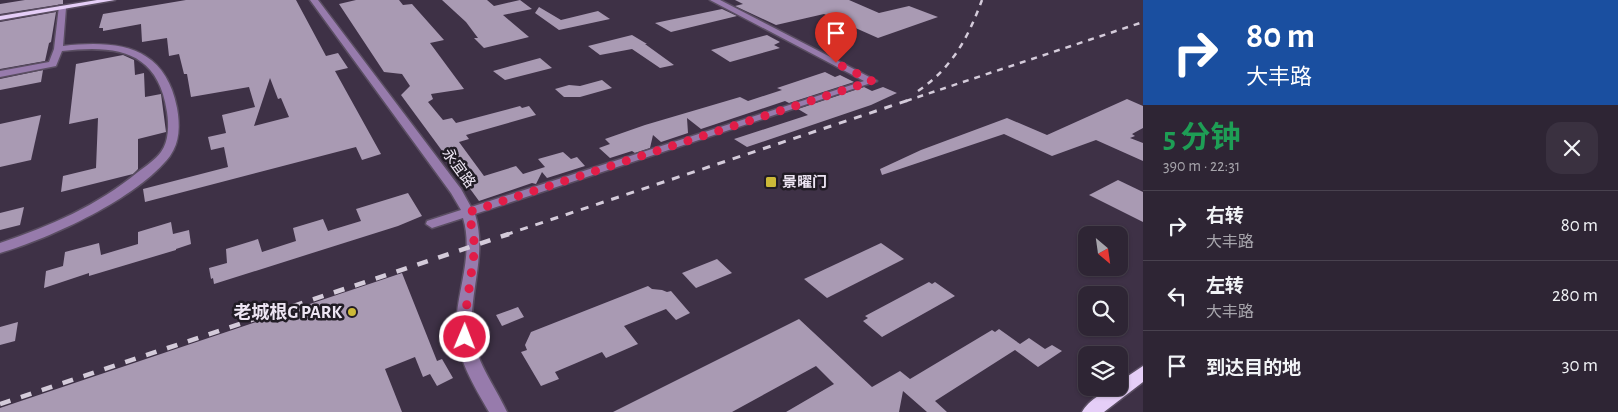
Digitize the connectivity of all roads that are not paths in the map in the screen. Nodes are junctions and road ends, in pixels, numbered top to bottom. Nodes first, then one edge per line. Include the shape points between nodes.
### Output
1 (111, 0) edge
2 (314, 0) edge
3 (714, 0) edge
4 (93, 2) edge
5 (62, 8) junction
6 (0, 18) edge
7 (58, 49) junction
8 (0, 74) edge
9 (469, 212) junction
10 (432, 224) dead end
11 (0, 248) edge
12 (1143, 373) edge
13 (498, 412) edge
14 (1091, 412) edge

1 - 4 main road
2 - 9 street, 永宜路
3 - 9 street via 872,81
4 - 5 main road
5 - 6 main road
5 - 7 street
7 - 8 street via 53,64
7 - 11 street via 88,45 135,51 154,68 167,90 174,134 166,152 125,190 94,210
9 - 10 street
9 - 13 street, 永宜路 via 475,247 464,325 466,345
12 - 14 main road

